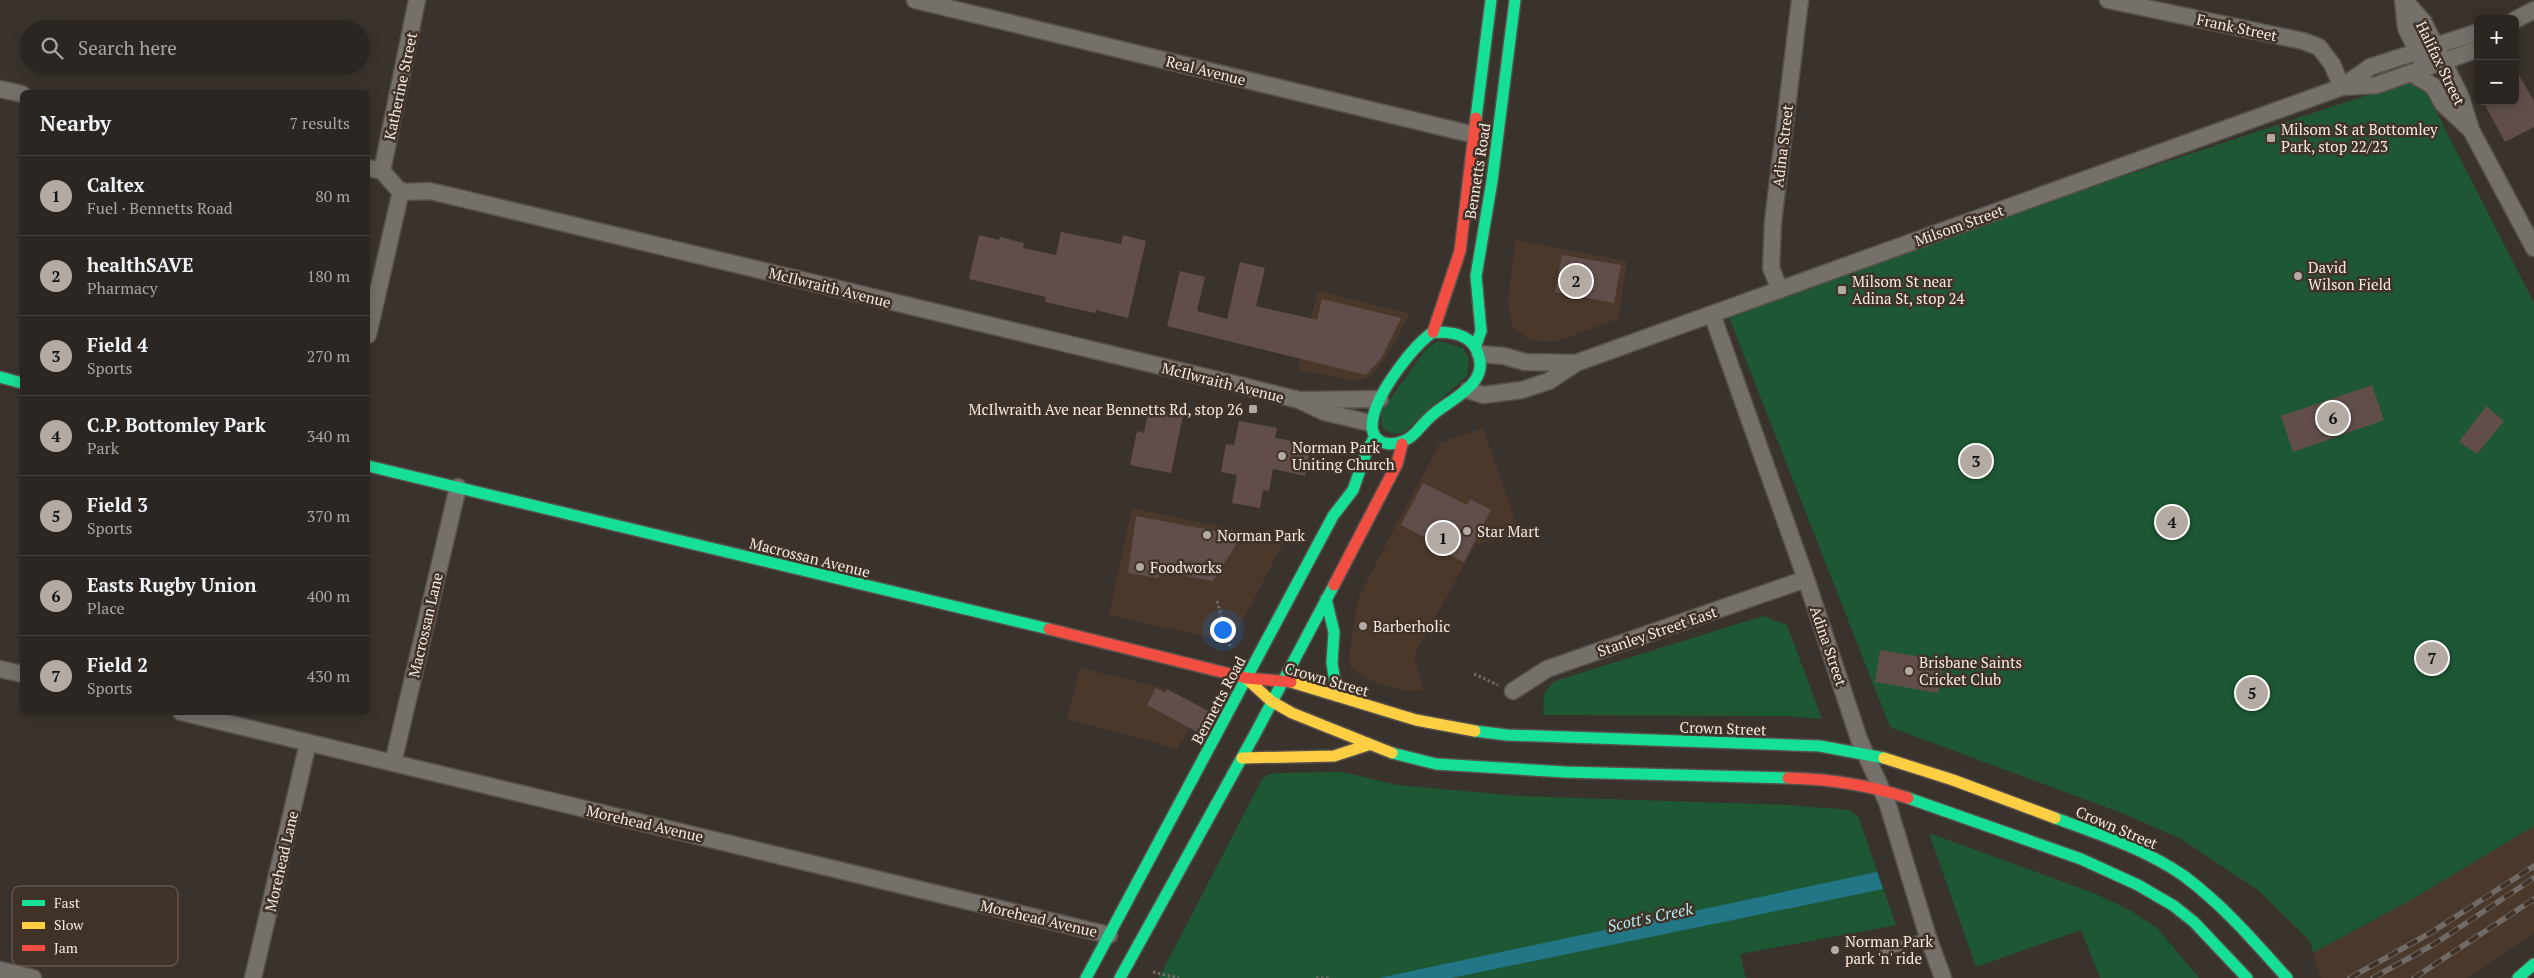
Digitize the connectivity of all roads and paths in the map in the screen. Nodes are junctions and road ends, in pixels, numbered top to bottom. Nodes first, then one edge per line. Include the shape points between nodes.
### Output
1 (417, 0) edge
2 (915, 0) edge
3 (1492, 0) edge
4 (1515, 0) edge
5 (1800, 0) edge
6 (2108, 0) edge
7 (2404, 0) edge
8 (2534, 10) edge
9 (2519, 18) edge
10 (2474, 33) edge
11 (2435, 45) junction
12 (2474, 50) edge
13 (2417, 51) junction
14 (2443, 62) junction
15 (2418, 71) junction
16 (2342, 87) junction
17 (0, 89) edge
18 (20, 94) edge
19 (2471, 130) junction
20 (1475, 135) junction
21 (1498, 140) junction
22 (375, 170) edge
23 (401, 191) junction
24 (2534, 248) edge
25 (1780, 290) junction
26 (1712, 314) junction
27 (370, 326) edge
28 (1433, 332) junction
29 (1478, 349) junction
30 (1576, 363) junction
31 (0, 377) edge
32 (20, 382) edge
33 (1468, 390) junction
34 (1380, 399) junction
35 (1299, 400) junction
36 (1372, 430) junction
37 (1402, 444) junction
38 (370, 466) edge
39 (458, 487) junction
40 (1806, 579) junction
41 (1326, 599) junction
42 (1217, 601) dead end
43 (1230, 646) dead end
44 (0, 669) edge
45 (20, 674) edge
46 (1474, 674) dead end
47 (1246, 678) junction
48 (1282, 680) junction
49 (1513, 691) joint
50 (1337, 696) junction
51 (1271, 701) junction
52 (193, 715) edge
53 (308, 743) junction
54 (1368, 745) junction
55 (1864, 753) junction
56 (1242, 758) junction
57 (393, 763) junction
58 (1882, 789) junction
59 (1109, 935) junction
60 (1928, 938) junction
61 (1885, 951) dead end
62 (2534, 964) edge
63 (0, 970) edge
64 (1153, 972) dead end
65 (33, 978) edge
66 (253, 978) edge
67 (1086, 978) edge
68 (1120, 978) edge
69 (1180, 978) edge
70 (1316, 978) edge
71 (1332, 978) edge
72 (1943, 978) edge
73 (2248, 978) edge
74 (2287, 978) edge
75 (2518, 978) edge

1 - 22 street, Katherine Street
2 - 20 street, Real Avenue
3 - 20 main road, Bennetts Road
4 - 21 main road, Bennetts Road
5 - 25 street, Adina Street via 1773,222 1771,268
6 - 16 street, Frank Street via 2303,41 2319,47 2332,64
7 - 11 street, Halifax Street via 2423,21
7 - 13 street, Halifax Street via 2406,28
8 - 9 street
10 - 11 street, Milsom Street
11 - 13 street, Milsom Street
11 - 14 street, Halifax Street
12 - 14 street, Milsom Street
13 - 15 street, Halifax Street
13 - 16 street, Milsom Street via 2370,67
14 - 15 street, Milsom Street
14 - 19 street, Halifax Street via 2461,97
15 - 16 street, Milsom Street via 2377,85
15 - 19 street, Halifax Street via 2443,104
16 - 25 street, Milsom Street
17 - 18 street
19 - 24 street, Halifax Street
20 - 21 street, Real Avenue
20 - 28 main road, Bennetts Road via 1460,250
21 - 29 main road, Bennetts Road via 1476,276 1481,331
22 - 23 street
23 - 27 street
23 - 35 street, McIlwraith Avenue via 447,195
25 - 26 street, Milsom Street
26 - 30 street, Milsom Street
26 - 40 street, Adina Street
28 - 29 main road via 1456,334
28 - 34 main road, Bennetts Road via 1422,340
29 - 30 street, Milsom Street via 1526,362
29 - 33 main road, Bennetts Road via 1479,370
30 - 33 street, Milsom Street via 1549,381 1522,390 1483,395
31 - 32 main road
33 - 37 main road via 1436,412 1414,437
34 - 35 street, McIlwraith Avenue
34 - 36 main road, Bennetts Road via 1373,412
35 - 36 street, McIlwraith Avenue
36 - 37 main road via 1388,443
36 - 47 main road, Bennetts Road via 1353,490 1334,516
37 - 41 main road via 1397,464
38 - 39 main road, Macrossan Avenue
39 - 47 main road, Macrossan Avenue
39 - 57 street, Macrossan Lane
40 - 49 street, Stanley Street East via 1548,669
40 - 55 street, Adina Street
41 - 48 main road
41 - 50 main road via 1334,632 1332,663
42 - 43 path
44 - 45 street
46 - 49 path
47 - 48 main road, Crown Street
47 - 51 main road
47 - 59 main road, Bennetts Road
48 - 50 main road, Crown Street
48 - 51 main road
50 - 55 main road, Crown Street via 1456,729 1507,735 1797,745
51 - 54 main road via 1292,714
51 - 56 main road
52 - 53 street, Morehead Avenue
53 - 57 street, Morehead Avenue
53 - 66 street, Morehead Lane
54 - 56 main road via 1334,756 1308,754
54 - 58 main road via 1418,761 1455,766 1797,778
55 - 58 street, Adina Street
55 - 74 main road, Crown Street via 1941,775 2105,836 2158,860 2213,900
56 - 68 main road
57 - 59 street, Morehead Avenue
58 - 60 street, Adina Street
58 - 73 main road via 1935,804 2097,865 2137,884 2189,918
59 - 67 main road, Bennetts Road
60 - 61 lane
60 - 72 street, Adina Street
62 - 75 main road
63 - 65 street
64 - 69 path
70 - 71 path

